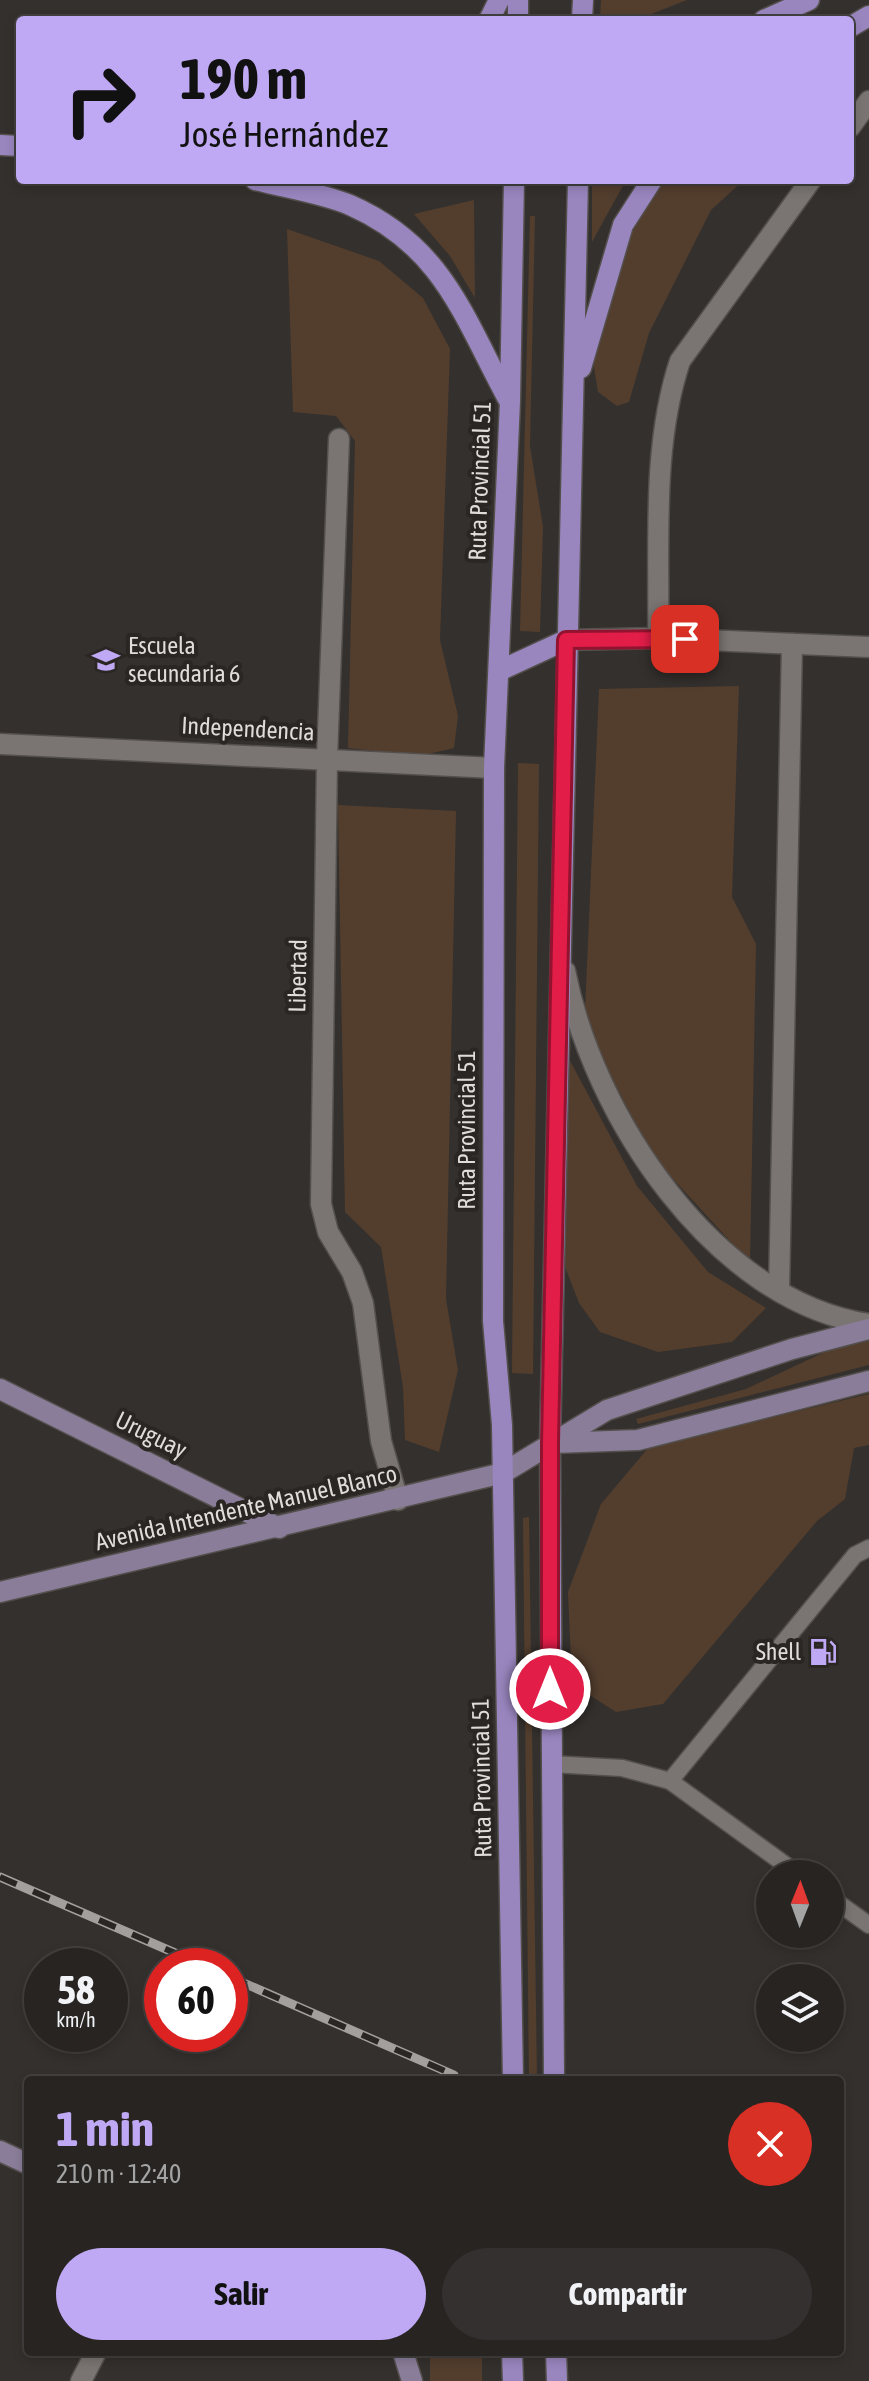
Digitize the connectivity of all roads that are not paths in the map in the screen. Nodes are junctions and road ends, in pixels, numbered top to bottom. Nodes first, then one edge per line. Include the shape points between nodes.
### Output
1 (809, 0) edge
2 (773, 16) edge
3 (869, 101) edge
4 (854, 122) edge
5 (270, 184) edge
6 (514, 184) edge
7 (578, 184) edge
8 (649, 184) edge
9 (808, 184) edge
10 (573, 395) junction
11 (510, 401) junction
12 (339, 439) dead end
13 (658, 638) junction
14 (566, 640) junction
15 (792, 644) junction
16 (869, 647) edge
17 (499, 671) junction
18 (0, 744) edge
19 (327, 758) junction
20 (494, 768) junction
21 (560, 946) junction
22 (779, 1291) junction
23 (869, 1326) edge
24 (869, 1381) edge
25 (0, 1389) edge
26 (550, 1443) junction
27 (503, 1473) junction
28 (398, 1500) junction
29 (279, 1528) junction
30 (869, 1548) edge
31 (0, 1592) edge
32 (551, 1764) junction
33 (670, 1781) junction
34 (779, 1860) edge
35 (844, 1907) edge
36 (869, 1925) edge
37 (513, 2076) edge
38 (554, 2076) edge
39 (0, 2151) edge
40 (24, 2162) edge
41 (94, 2356) edge
42 (404, 2356) edge
43 (512, 2356) edge
44 (556, 2356) edge
45 (81, 2381) edge
46 (412, 2381) edge
47 (513, 2381) edge
48 (557, 2381) edge

1 - 2 main road
3 - 4 street
5 - 11 main road via 347,204 391,226 421,250
6 - 11 main road, Ruta Provincial 51
7 - 10 main road
8 - 10 main road via 623,225
9 - 13 street via 704,324 672,384 661,469
10 - 14 main road
11 - 17 main road, Ruta Provincial 51
12 - 19 street, Libertad
13 - 14 street
13 - 15 street
14 - 17 main road
14 - 21 main road
15 - 16 street
15 - 22 street
17 - 20 main road, Ruta Provincial 51
18 - 19 street, Independencia
19 - 20 street, Independencia
19 - 28 street, Libertad via 321,1204 328,1232 363,1303 381,1441
20 - 27 main road, Ruta Provincial 51 via 493,1321
21 - 22 street via 586,1045 651,1169 724,1251
21 - 26 main road
22 - 23 street via 816,1310
23 - 26 street via 607,1410
24 - 26 street via 638,1440
25 - 29 street, Uruguay
26 - 27 street, Avenida Intendente Manuel Blanco
26 - 32 main road
27 - 28 street, Avenida Intendente Manuel Blanco
27 - 37 main road, Ruta Provincial 51
28 - 29 street, Avenida Intendente Manuel Blanco
29 - 31 street, Avenida Intendente Manuel Blanco
30 - 33 lane via 855,1555
32 - 33 lane via 622,1768
32 - 38 main road
33 - 34 lane
35 - 36 lane
39 - 40 street
41 - 45 street
42 - 46 street
43 - 47 main road
44 - 48 main road

